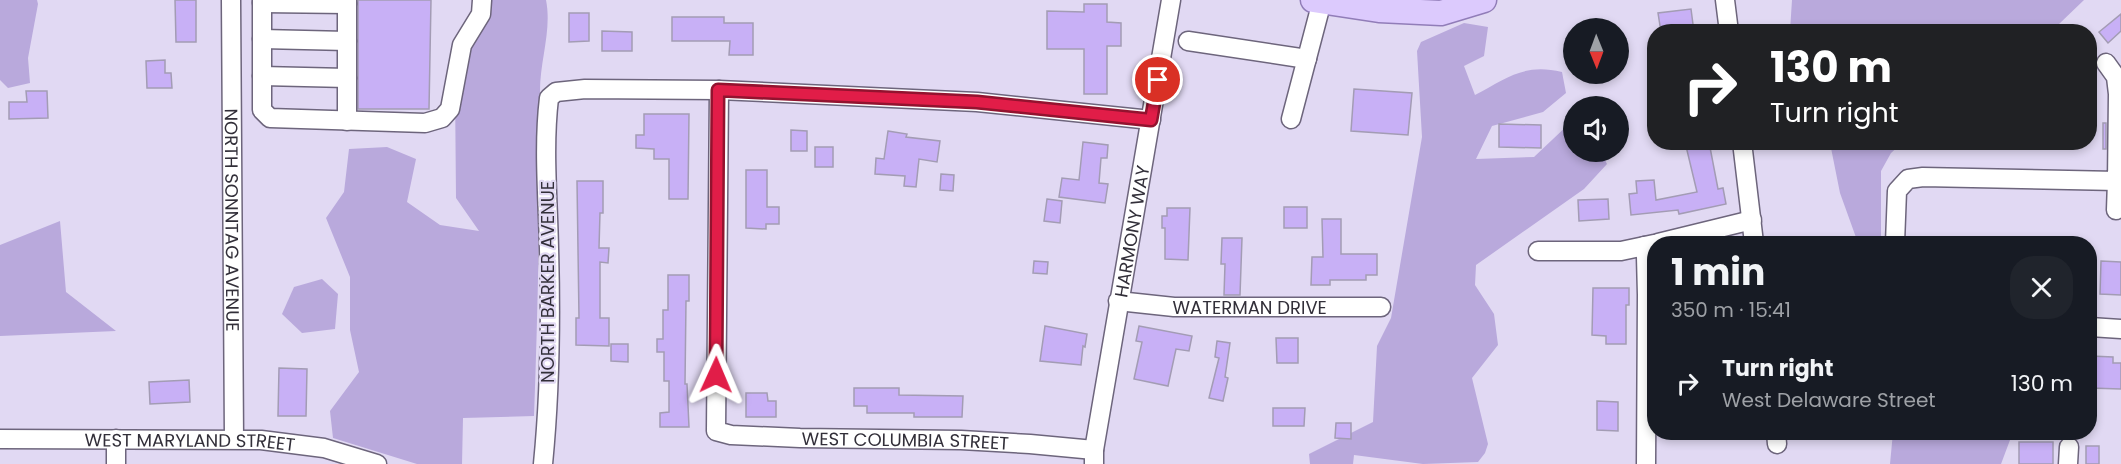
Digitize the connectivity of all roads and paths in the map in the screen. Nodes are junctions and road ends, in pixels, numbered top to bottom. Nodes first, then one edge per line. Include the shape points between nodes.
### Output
1 (231, 0) edge
2 (482, 0) edge
3 (1171, 0) edge
4 (1484, 0) edge
5 (1725, 0) edge
6 (1317, 1) edge
7 (262, 2) edge
8 (347, 2) edge
9 (1414, 6) edge
10 (1728, 24) edge
11 (262, 39) junction
12 (347, 41) junction
13 (1188, 41) dead end
14 (1307, 59) junction
15 (2106, 63) dead end
16 (262, 76) junction
17 (347, 78) junction
18 (718, 90) junction
19 (1291, 119) dead end
20 (1151, 120) junction
21 (347, 121) junction
22 (1743, 150) edge
23 (2117, 181) junction
24 (2116, 210) dead end
25 (1752, 220) junction
26 (1685, 236) edge
27 (1753, 236) edge
28 (1895, 236) edge
29 (1647, 245) edge
30 (1538, 251) dead end
31 (1647, 255) edge
32 (1647, 295) edge
33 (1647, 295) edge
34 (1118, 301) junction
35 (1381, 307) dead end
36 (2097, 327) edge
37 (2121, 328) edge
38 (116, 439) junction
39 (0, 440) edge
40 (234, 440) junction
41 (1094, 457) edge
42 (116, 464) edge
43 (377, 464) edge
44 (543, 464) edge
45 (1646, 464) edge

1 - 40 street, NORTH SONNTAG AVENUE
2 - 21 street via 481,14 462,45 446,115 425,123
3 - 20 street, HARMONY WAY
4 - 9 main road via 1441,13
5 - 10 street
6 - 9 main road via 1379,10
6 - 14 street
7 - 8 street
7 - 11 street
8 - 12 street
11 - 12 street
11 - 16 street
12 - 17 street
13 - 14 street
14 - 19 street
15 - 23 street via 2116,77 2118,94
16 - 17 street
16 - 21 street via 262,110 270,118
17 - 21 street
18 - 20 street via 977,102
18 - 41 street, WEST COLUMBIA STREET via 717,431 800,438 1030,444
18 - 44 street, NORTH BARKER AVENUE via 562,90 549,100 549,357
20 - 34 street, HARMONY WAY
22 - 25 street
23 - 24 street
23 - 28 street via 1908,179 1897,191
25 - 26 street
25 - 27 street
29 - 30 street via 1621,252
31 - 32 street
33 - 45 street
34 - 35 street, WATERMAN DRIVE via 1186,307
34 - 41 street, HARMONY WAY
36 - 37 street
38 - 39 street, WEST MARYLAND STREET
38 - 40 street, WEST MARYLAND STREET
38 - 42 street
40 - 43 street, WEST MARYLAND STREET via 324,447

